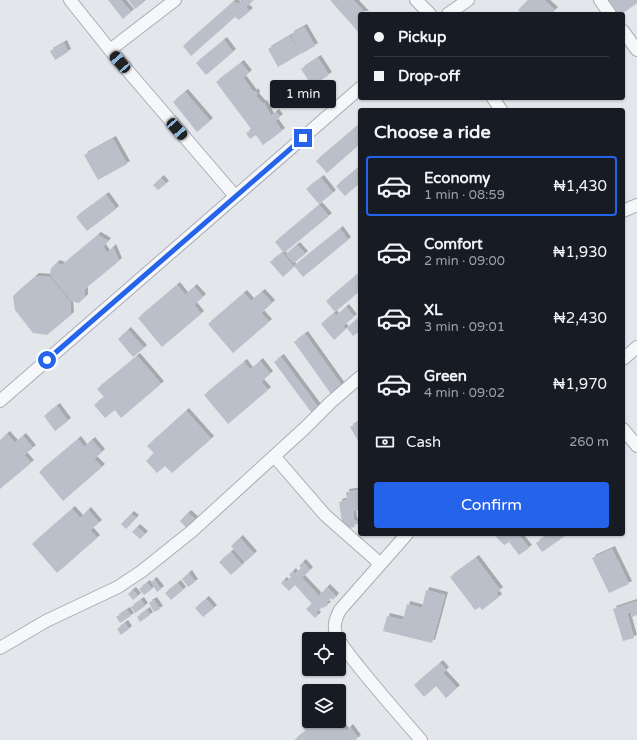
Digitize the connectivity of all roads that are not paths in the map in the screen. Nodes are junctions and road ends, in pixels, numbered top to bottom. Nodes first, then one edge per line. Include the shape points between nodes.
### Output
1 (70, 0) edge
2 (175, 0) edge
3 (416, 0) edge
4 (468, 0) edge
5 (600, 0) edge
6 (428, 12) edge
7 (451, 12) edge
8 (609, 12) edge
9 (625, 34) edge
10 (110, 50) junction
11 (637, 50) edge
12 (358, 90) edge
13 (235, 196) junction
14 (637, 205) edge
15 (625, 210) edge
16 (637, 346) edge
17 (625, 357) edge
18 (358, 379) edge
19 (0, 401) edge
20 (625, 431) edge
21 (637, 446) edge
22 (274, 456) junction
23 (405, 536) edge
24 (379, 564) junction
25 (0, 648) edge
26 (421, 740) edge

1 - 10 street
2 - 10 street
3 - 6 street
4 - 7 street
5 - 8 street
9 - 11 street
10 - 13 street
12 - 13 street
13 - 19 street
14 - 15 street
16 - 17 street
18 - 22 street
20 - 21 street
22 - 24 street via 326,515
22 - 25 street via 192,531 142,571 118,587 46,620
23 - 24 street
24 - 26 street via 340,610 334,624 336,634 384,698

